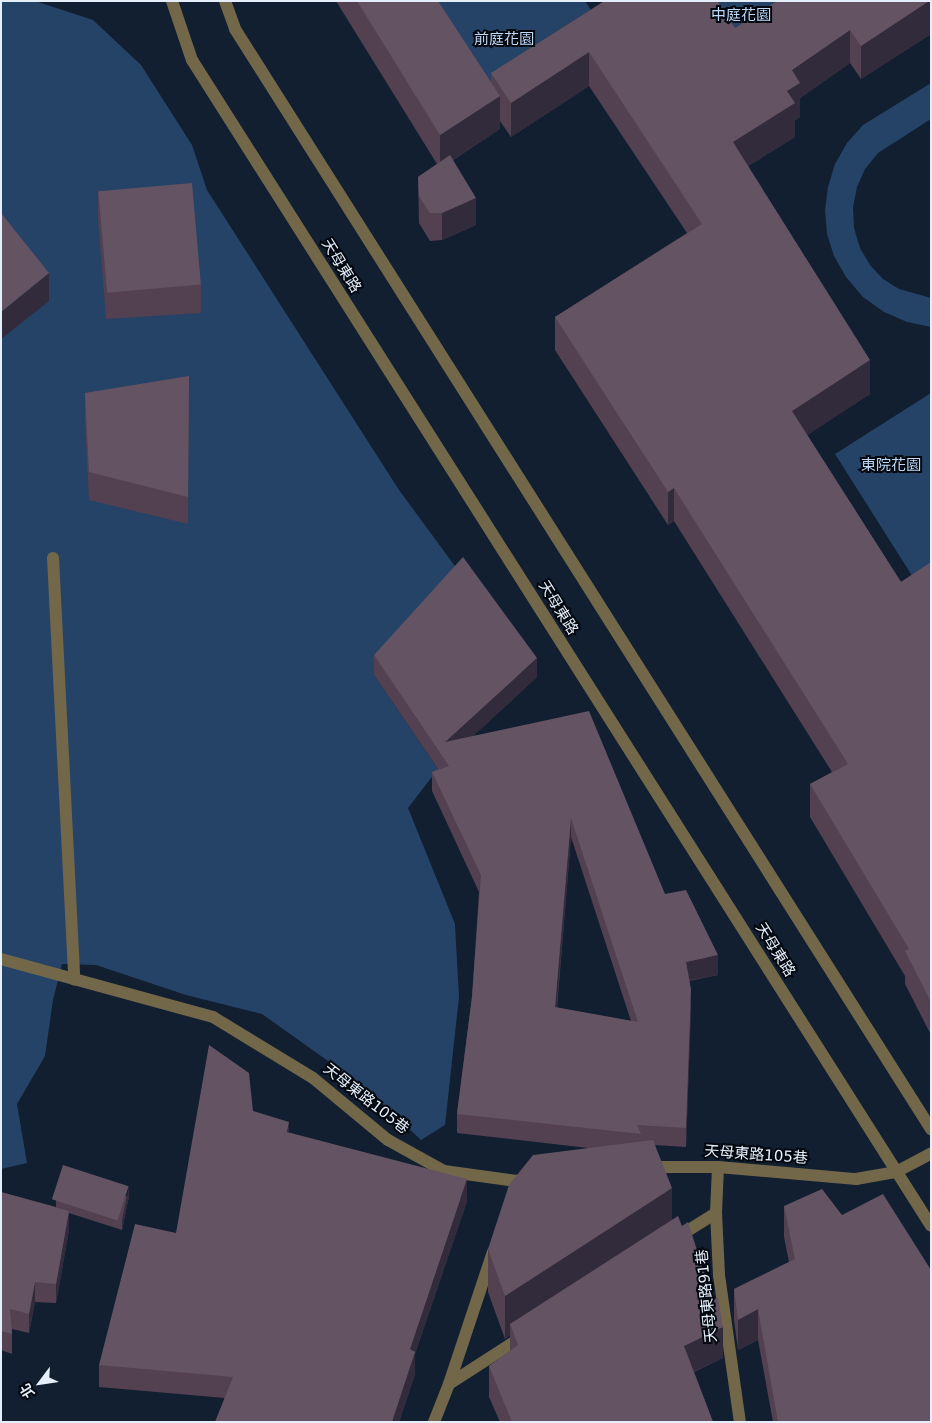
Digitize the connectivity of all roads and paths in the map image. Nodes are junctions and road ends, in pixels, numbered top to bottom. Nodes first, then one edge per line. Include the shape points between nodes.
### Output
1 (172, 1) edge
2 (225, 1) edge
3 (53, 558) dead end
4 (1, 960) edge
5 (74, 979) junction
6 (931, 1129) edge
7 (931, 1153) edge
8 (634, 1166) edge
9 (718, 1167) junction
10 (896, 1172) junction
11 (543, 1177) edge
12 (716, 1213) junction
13 (931, 1226) edge
14 (498, 1236) edge
15 (666, 1245) edge
16 (532, 1330) edge
17 (449, 1384) junction
18 (435, 1421) edge
19 (740, 1422) edge

1 - 10 street, 天母東路 via 192,60
2 - 6 street via 240,38
3 - 5 street
4 - 5 street, 天母東路105巷
5 - 11 street, 天母東路105巷 via 213,1016 313,1078 388,1140 444,1171 515,1186
7 - 10 street, 天母東路105巷
8 - 9 street, 天母東路105巷
9 - 10 street, 天母東路105巷 via 856,1179
9 - 12 street, 天母東路91巷
10 - 13 street, 天母東路
12 - 15 street
12 - 19 street, 天母東路91巷 via 719,1274
14 - 17 street
16 - 17 street
17 - 18 street

